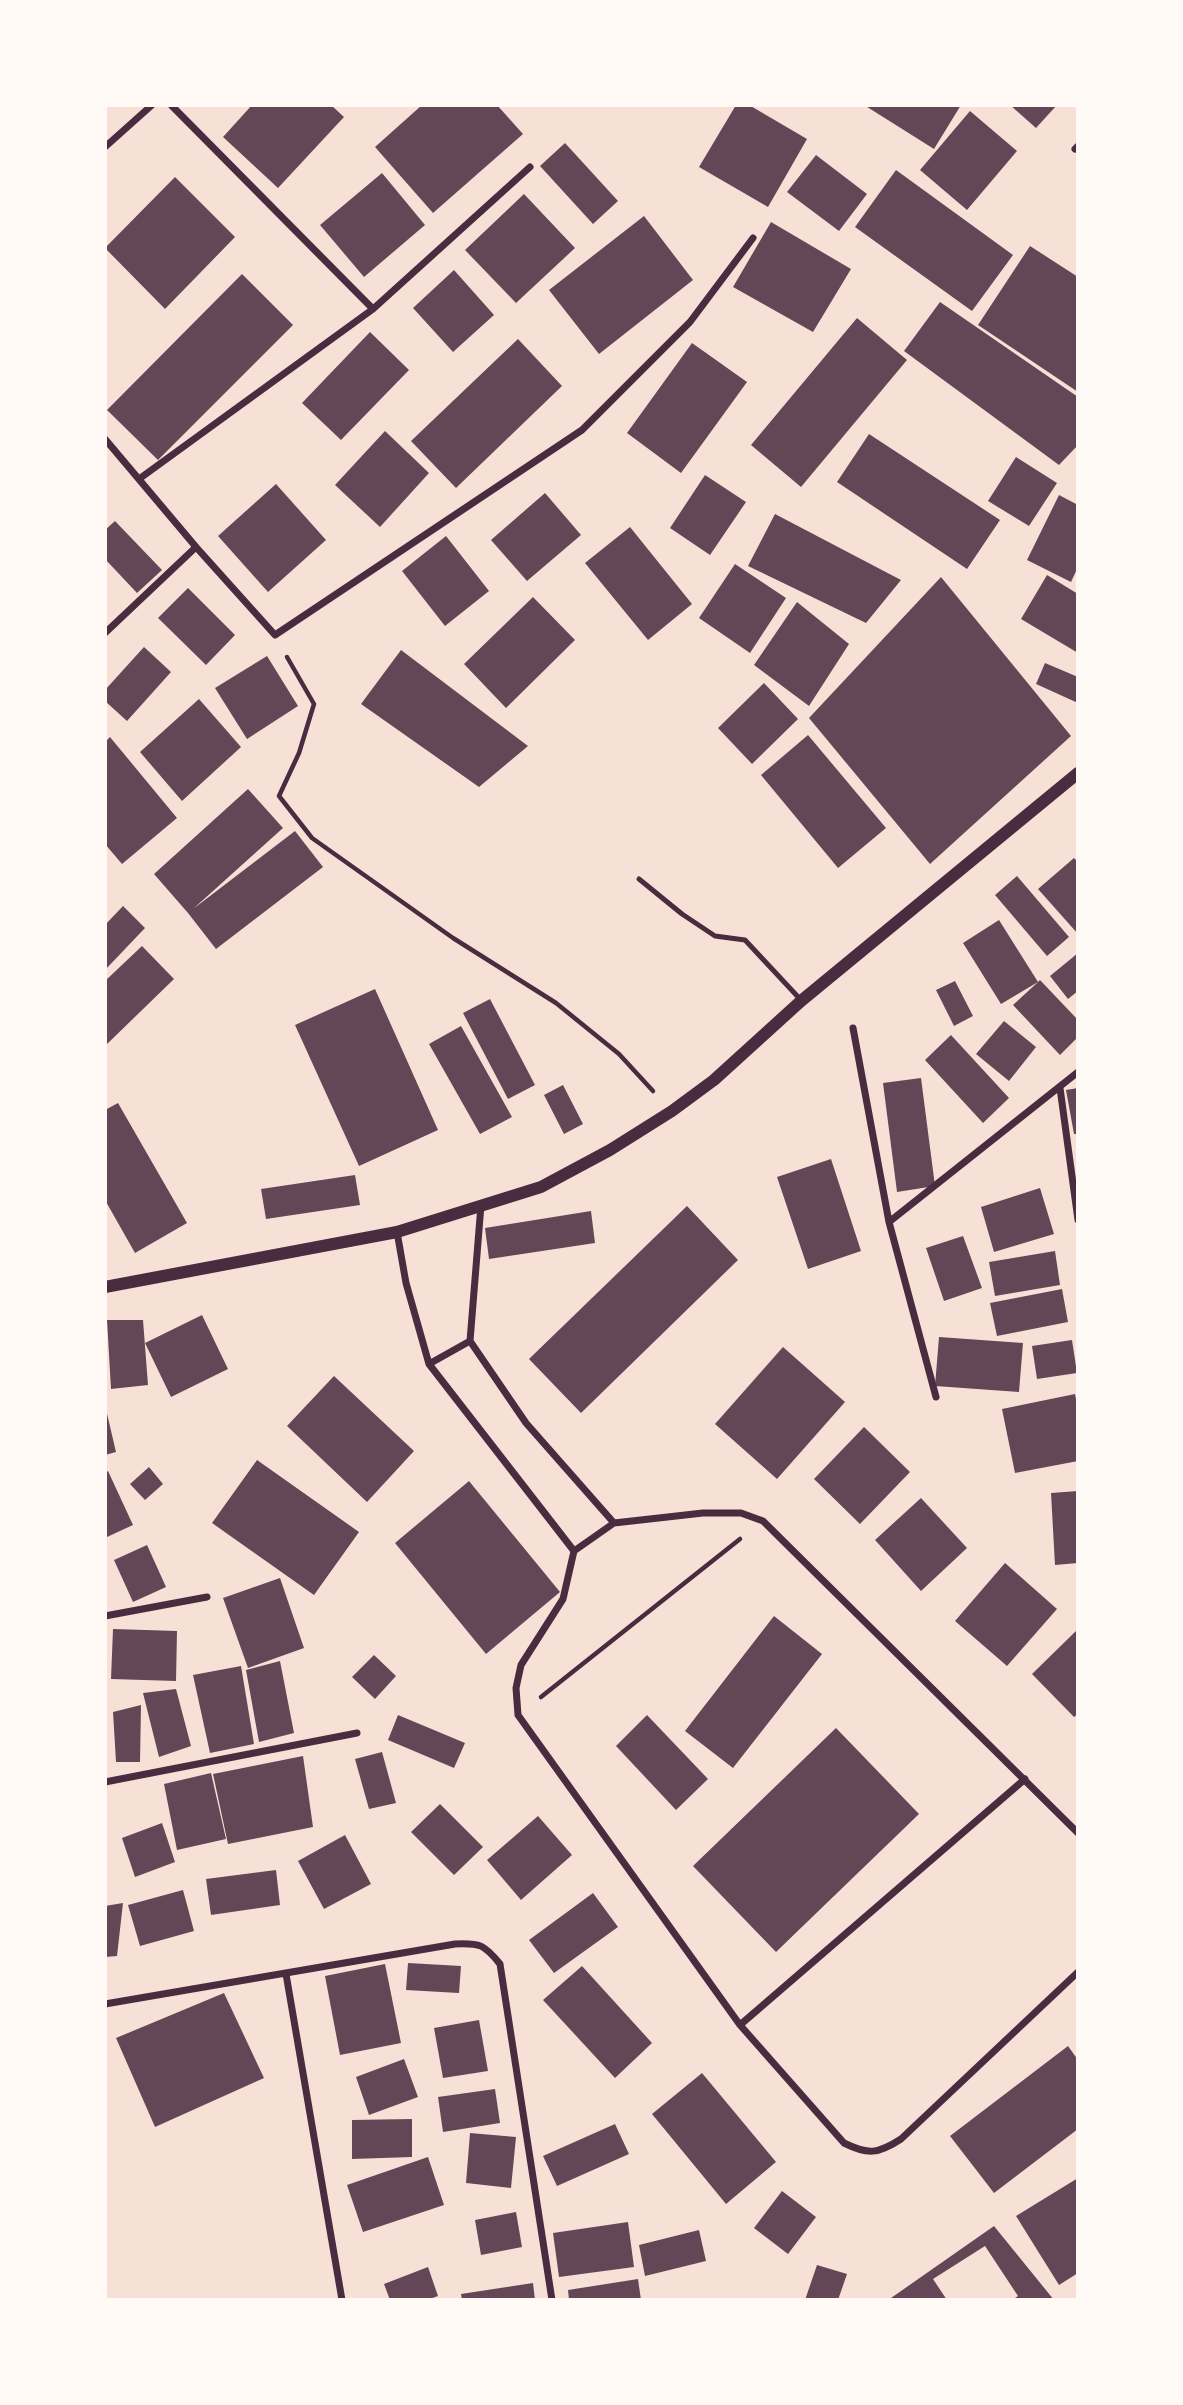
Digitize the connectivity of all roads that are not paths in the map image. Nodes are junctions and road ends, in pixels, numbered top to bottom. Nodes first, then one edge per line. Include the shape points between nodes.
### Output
1 (152, 105) edge
2 (171, 105) edge
3 (105, 146) edge
4 (530, 167) dead end
5 (753, 238) dead end
6 (373, 309) junction
7 (105, 439) edge
8 (139, 479) junction
9 (196, 547) junction
10 (105, 632) edge
11 (1078, 773) edge
12 (639, 878) dead end
13 (801, 1002) junction
14 (853, 1028) dead end
15 (1078, 1072) edge
16 (1060, 1088) junction
17 (481, 1205) junction
18 (1078, 1220) edge
19 (889, 1222) junction
20 (397, 1232) junction
21 (105, 1287) edge
22 (470, 1341) junction
23 (429, 1364) junction
24 (936, 1397) dead end
25 (614, 1523) junction
26 (574, 1551) junction
27 (207, 1597) dead end
28 (105, 1616) edge
29 (357, 1733) dead end
30 (1025, 1779) junction
31 (105, 1782) edge
32 (1078, 1833) edge
33 (1078, 1972) edge
34 (286, 1974) junction
35 (105, 2004) edge
36 (740, 2025) junction
37 (342, 2300) edge
38 (552, 2300) edge

1 - 3 street
2 - 6 street
4 - 6 street
5 - 9 street via 690,322 582,430 275,635
6 - 8 street
7 - 8 street
8 - 9 street
9 - 10 street
11 - 13 street
12 - 13 lane via 715,936 745,940
13 - 17 street via 672,1111 541,1187
14 - 19 street
15 - 16 street
16 - 18 street
16 - 19 street
17 - 20 street
17 - 22 street
19 - 24 street
20 - 21 street
20 - 23 street
22 - 23 street
22 - 25 street via 526,1423
23 - 26 street
25 - 26 street
25 - 30 street via 704,1513 741,1513 762,1521
26 - 36 street via 563,1599 521,1665 516,1688 519,1715
27 - 28 street
29 - 31 street
30 - 32 street
30 - 36 street
33 - 36 street via 884,2150 862,2152 844,2143
34 - 35 street
34 - 37 street
34 - 38 street via 476,1943 500,1964

